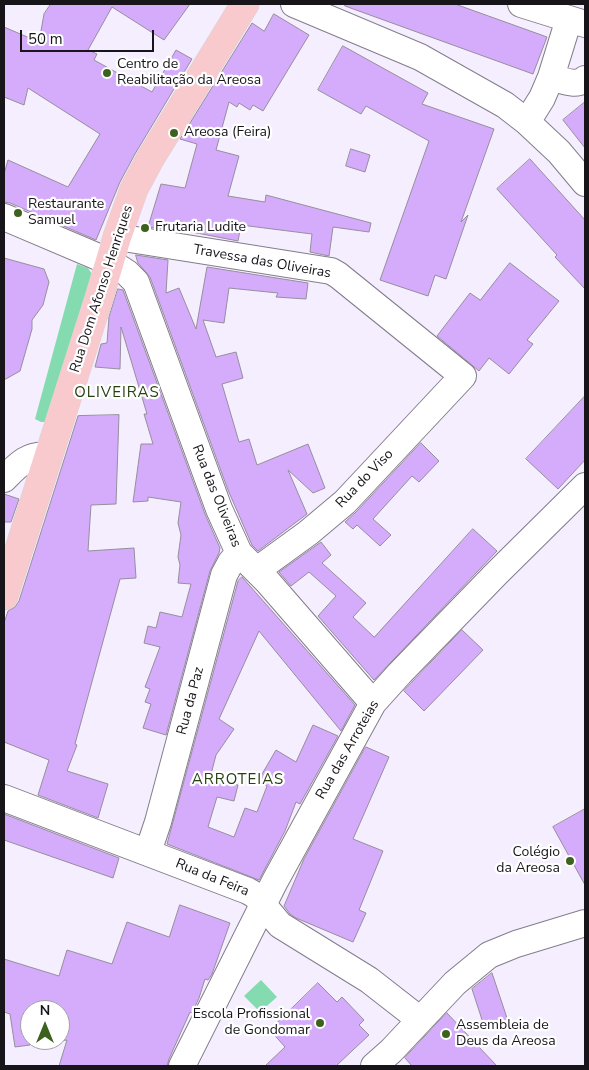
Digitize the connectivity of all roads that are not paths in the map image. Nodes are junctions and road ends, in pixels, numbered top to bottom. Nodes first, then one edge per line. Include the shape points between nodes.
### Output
1 (245, 4) edge
2 (294, 4) edge
3 (520, 4) edge
4 (577, 22) edge
5 (551, 77) junction
6 (585, 79) edge
7 (527, 122) junction
8 (585, 183) edge
9 (4, 217) edge
10 (113, 250) junction
11 (463, 376) joint
12 (48, 456) junction
13 (4, 479) edge
14 (585, 486) edge
15 (248, 562) junction
16 (4, 596) edge
17 (373, 703) junction
18 (4, 798) edge
19 (148, 852) junction
20 (263, 904) junction
21 (585, 922) edge
22 (419, 1020) junction
23 (182, 1066) edge
24 (374, 1066) edge

1 - 10 main road, Rua Dom Afonso Henriques via 150,159 134,189
2 - 7 street via 420,57 497,100
3 - 4 street
4 - 5 street
5 - 6 street via 574,84
5 - 7 street
7 - 8 street via 559,152
9 - 10 street
10 - 11 street, Travessa das Oliveiras via 330,271
10 - 12 main road, Rua Dom Afonso Henriques
10 - 15 street, Rua das Oliveiras via 136,282 219,509
11 - 15 street, Rua do Viso via 345,502 308,533
12 - 13 street via 26,458
12 - 16 main road, Rua Dom Afonso Henriques
14 - 17 street, Rua das Arroteias
15 - 17 street, Rua das Oliveiras
15 - 19 street, Rua da Paz via 231,562 224,576
17 - 20 street, Rua das Arroteias
18 - 19 street, Rua da Feira
19 - 20 street, Rua da Feira via 248,891
20 - 22 street, Rua da Feira via 280,925 370,980
20 - 23 street, Rua das Arroteias
21 - 22 street via 489,955 455,982
22 - 24 street

